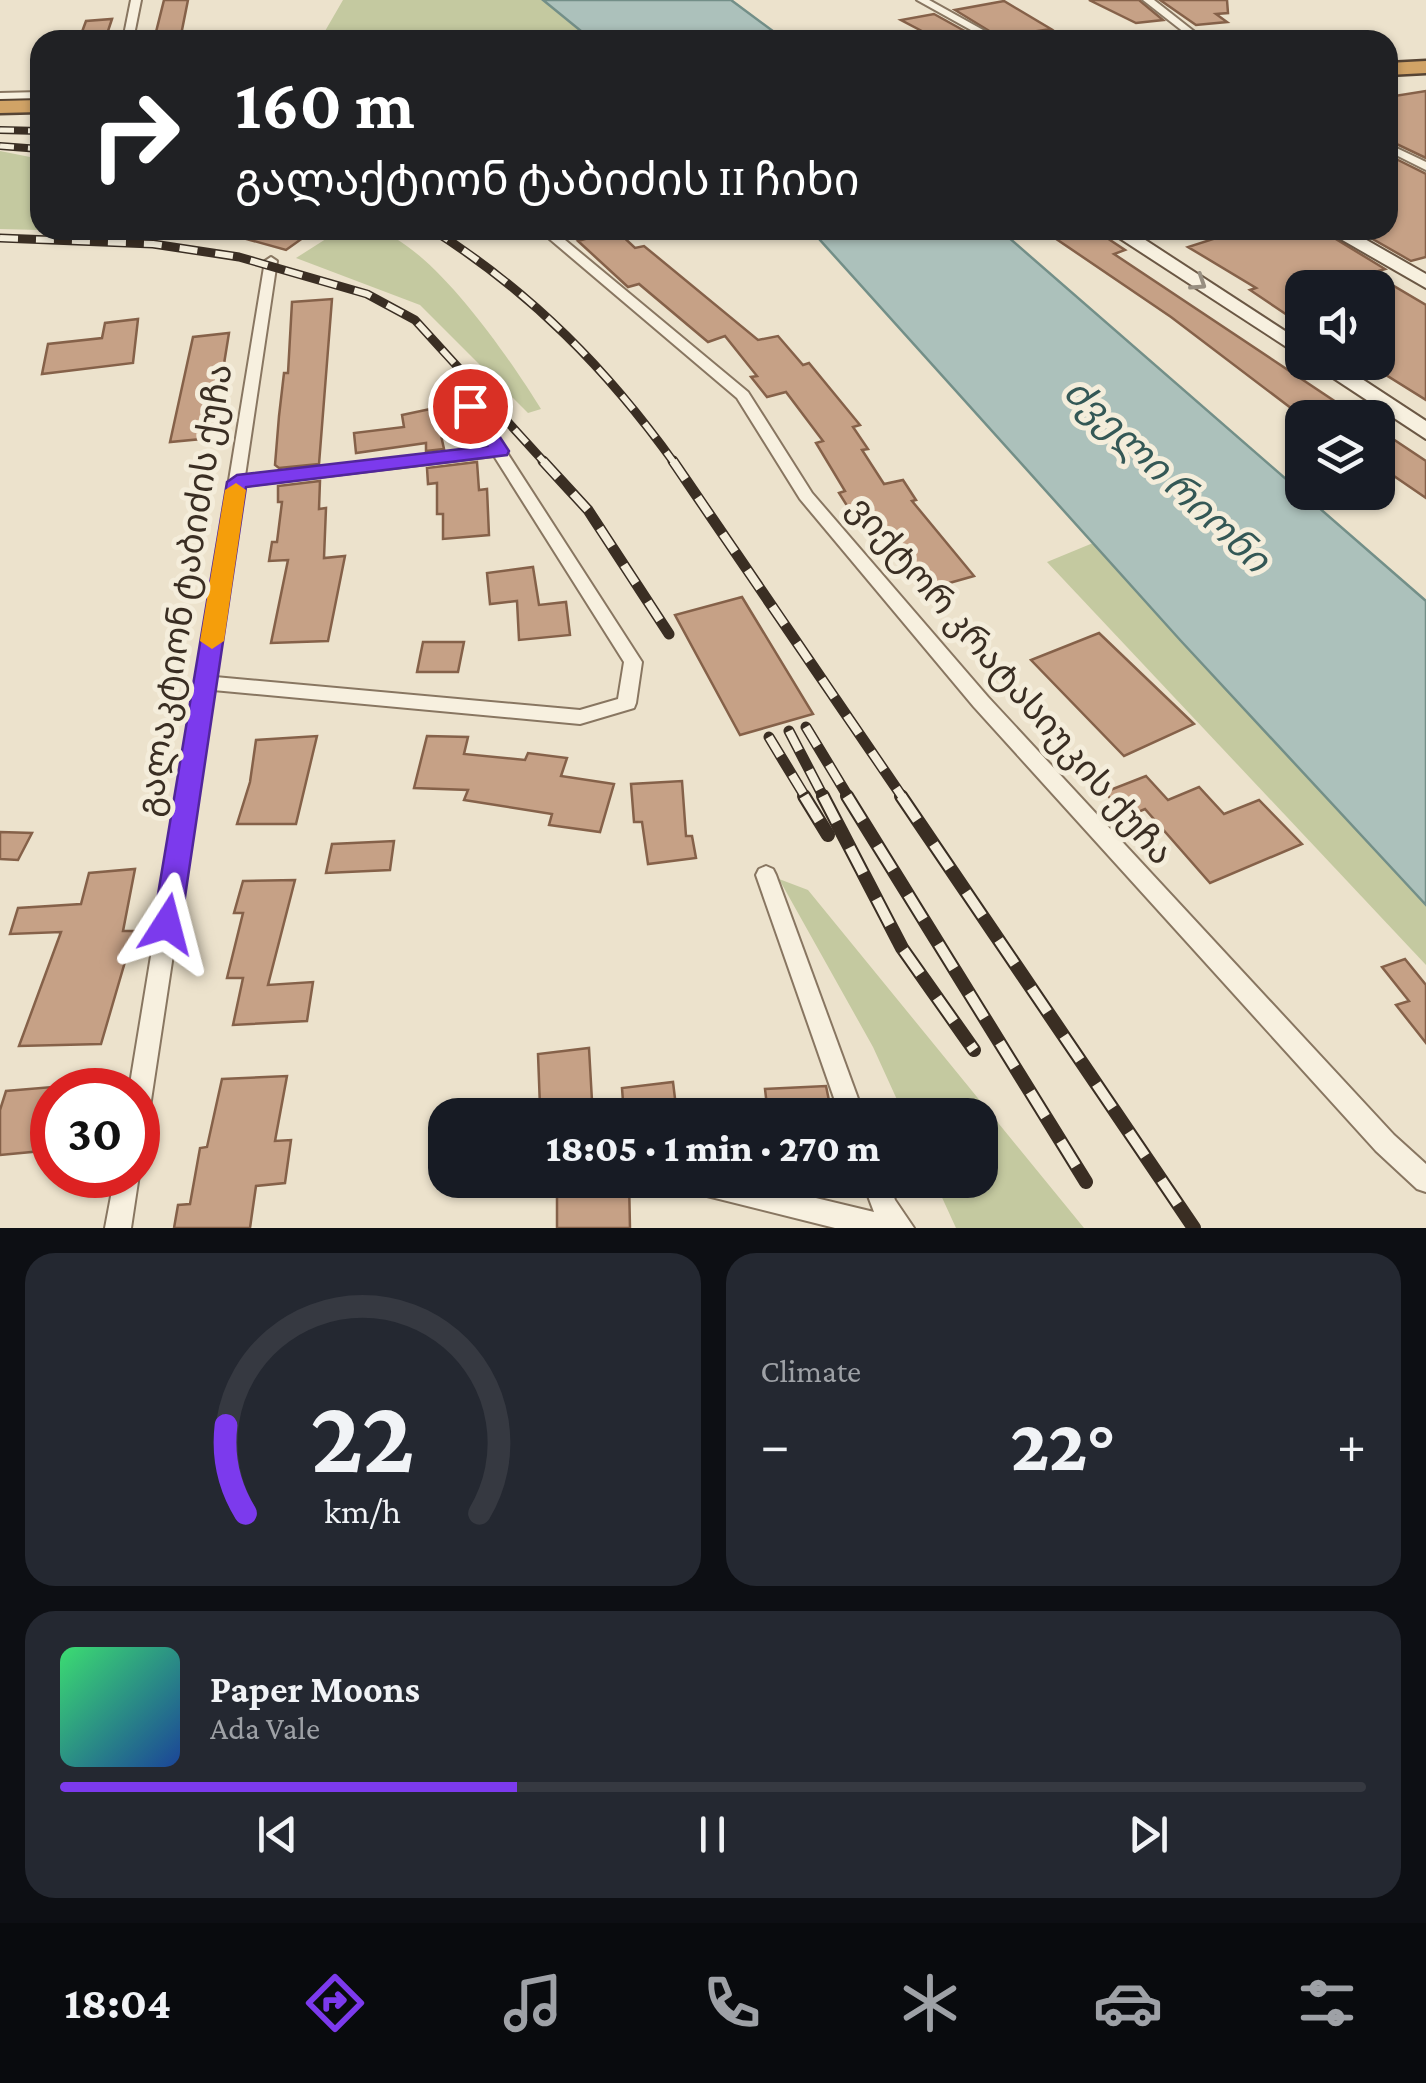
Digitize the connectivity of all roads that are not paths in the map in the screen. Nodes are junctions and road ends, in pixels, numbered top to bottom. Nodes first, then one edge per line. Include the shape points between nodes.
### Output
1 (136, 0) edge
2 (922, 0) edge
3 (1148, 0) edge
4 (130, 30) edge
5 (978, 30) edge
6 (1187, 30) edge
7 (1426, 67) edge
8 (1398, 68) edge
9 (30, 95) edge
10 (0, 96) edge
11 (30, 106) edge
12 (0, 108) edge
13 (1398, 152) edge
14 (1426, 167) edge
15 (557, 240) edge
16 (1132, 240) edge
17 (1352, 240) edge
18 (271, 261) dead end
19 (1426, 282) edge
20 (1285, 340) edge
21 (1347, 380) edge
22 (470, 406) dead end
23 (1426, 432) edge
24 (500, 451) junction
25 (237, 482) junction
26 (206, 683) junction
27 (766, 875) dead end
28 (144, 1068) edge
29 (846, 1098) edge
30 (1426, 1180) edge
31 (123, 1198) edge
32 (765, 1198) edge
33 (882, 1198) edge
34 (118, 1228) edge
35 (887, 1228) edge
36 (900, 1228) edge

1 - 4 street
2 - 5 street
3 - 6 street
7 - 8 highway
9 - 10 street
11 - 12 highway
13 - 14 street
15 - 30 street, ვიქტორ კრატასიუკის ქუჩა via 743,395 806,496 980,702
16 -> 20 street
17 - 19 street
18 - 25 street, გალაკტიონ ტაბიძის ქუჩა
21 - 23 street
22 - 24 street
24 - 25 street
24 - 26 street via 633,662 627,702 580,716
25 - 26 street, გალაკტიონ ტაბიძის ქუჩა
26 - 28 street, გალაკტიონ ტაბიძის ქუჩა
27 - 29 street
31 - 34 street
32 - 35 street
33 - 36 street

